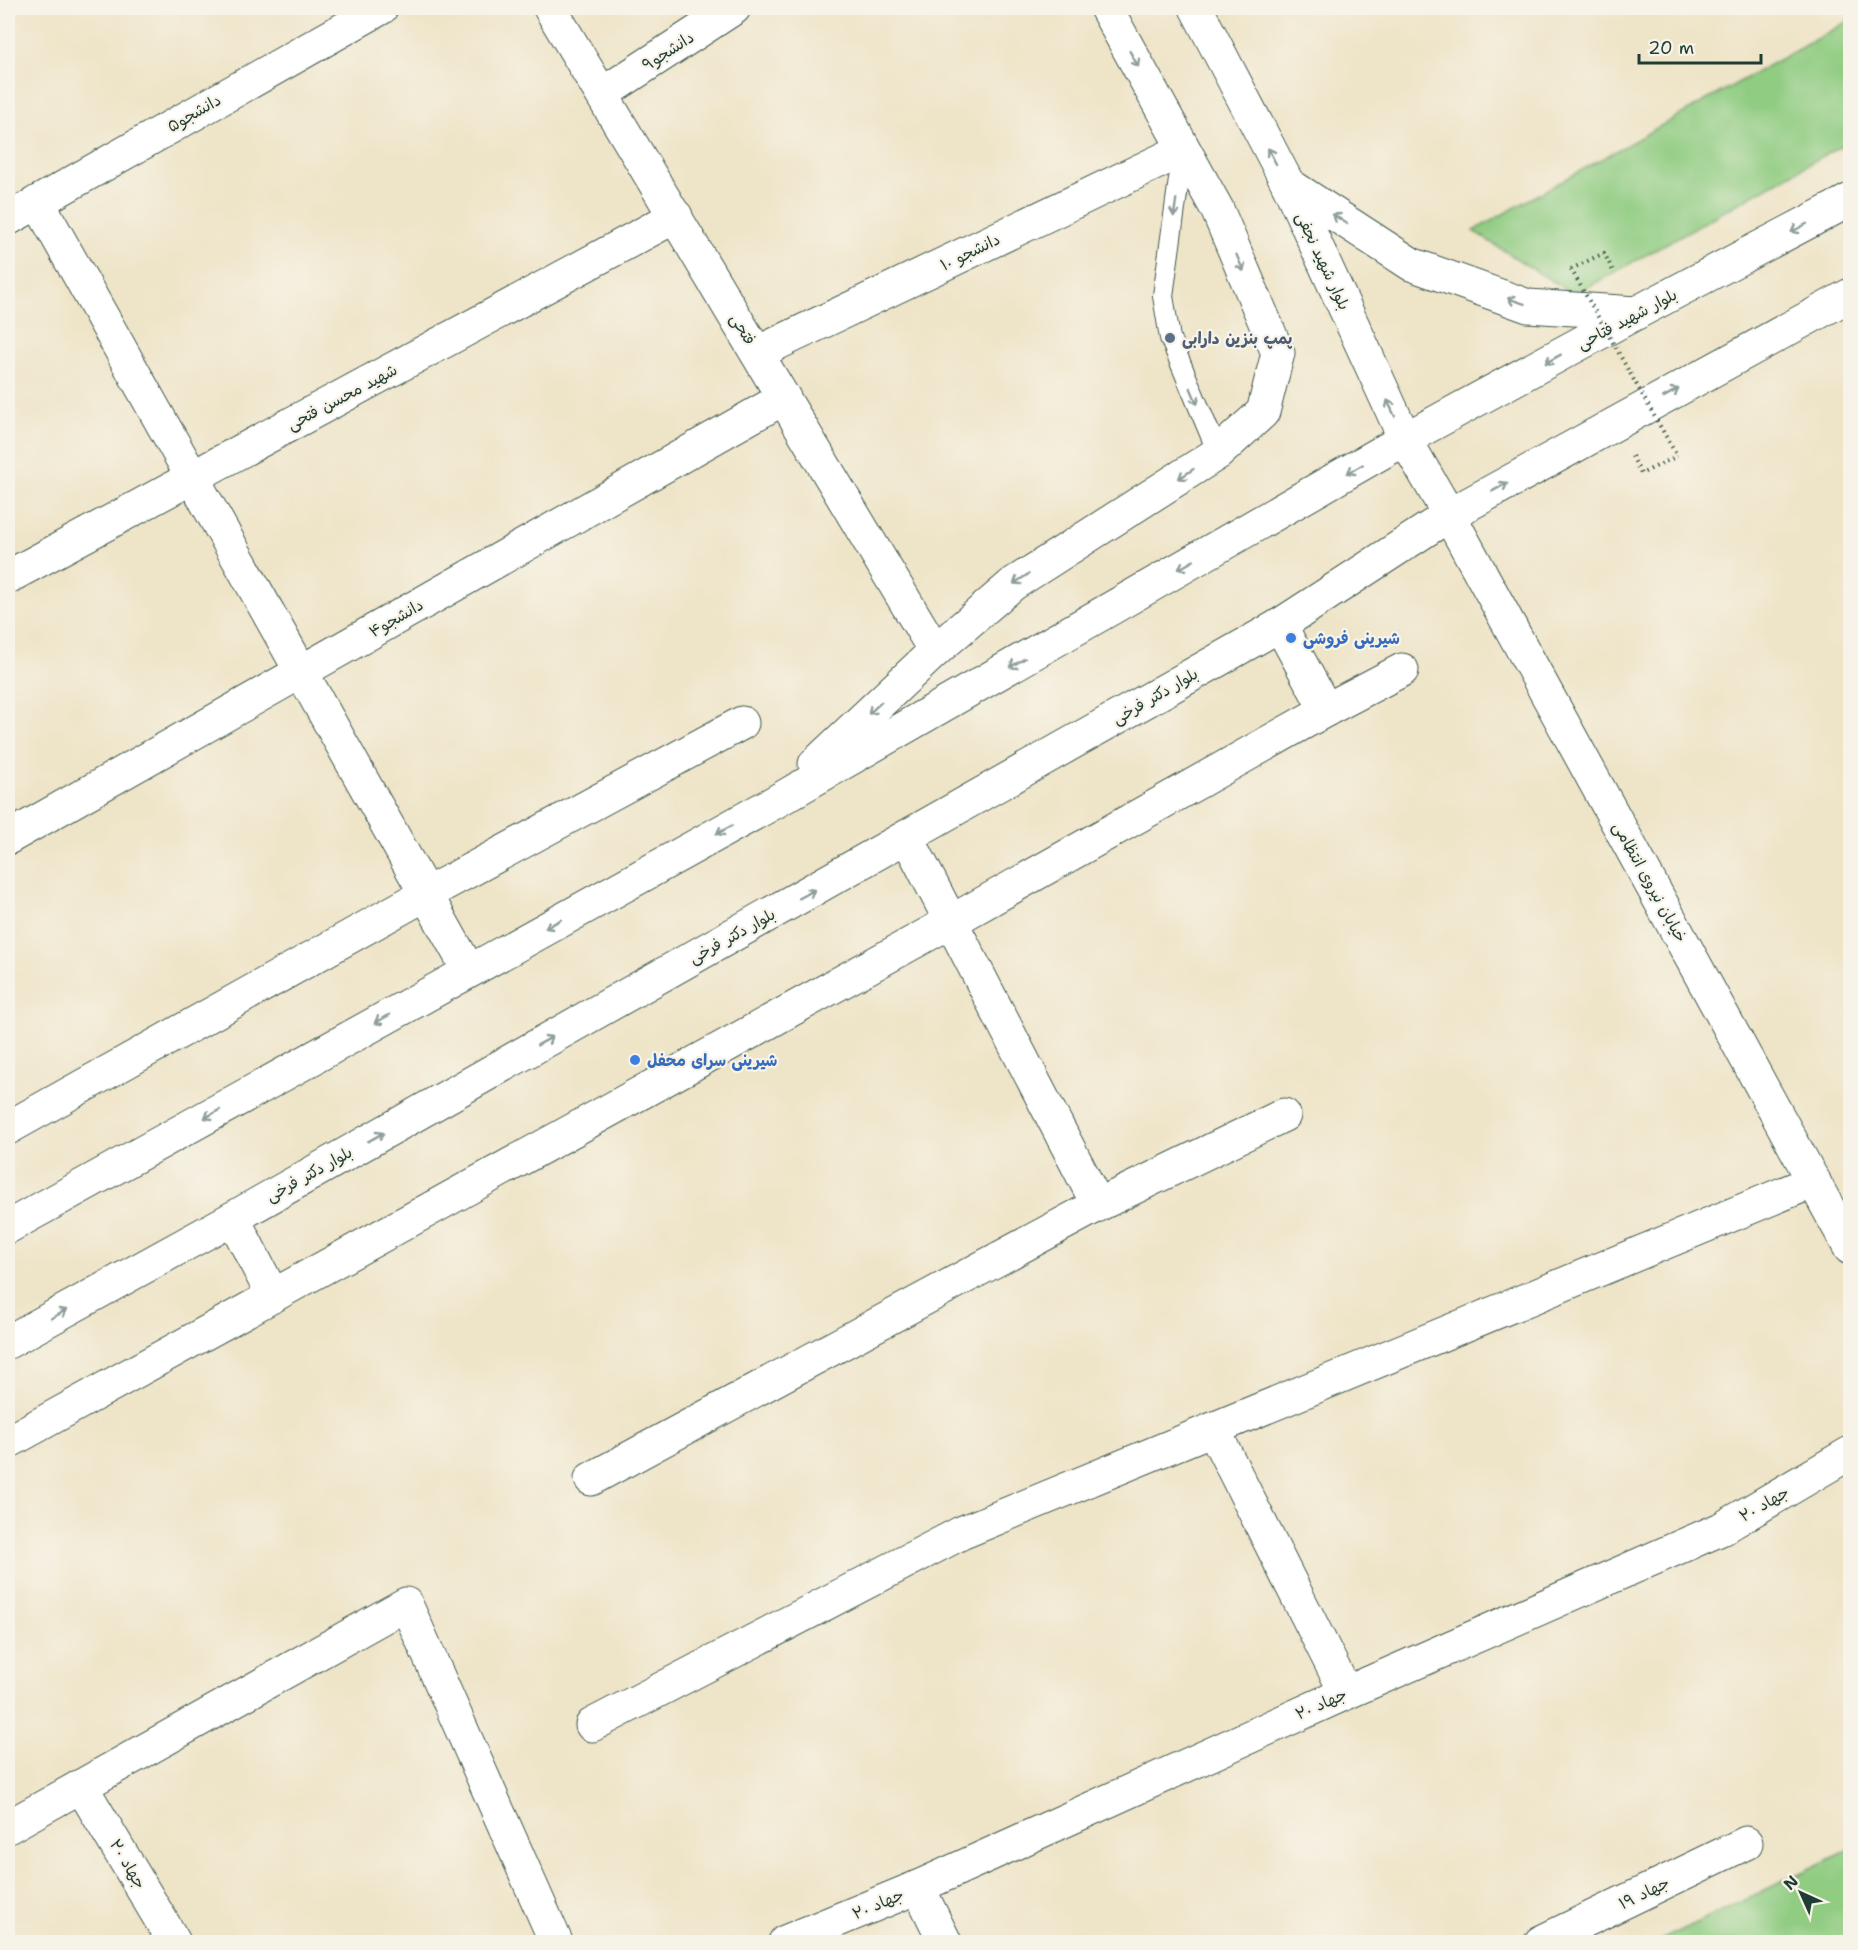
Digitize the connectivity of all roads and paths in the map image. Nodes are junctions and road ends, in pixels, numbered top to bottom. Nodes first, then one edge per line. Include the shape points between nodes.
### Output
1 (381, 8) edge
2 (550, 8) edge
3 (734, 8) edge
4 (1106, 8) edge
5 (1196, 8) edge
6 (602, 94) junction
7 (1183, 150) junction
8 (1287, 184) junction
9 (1851, 201) edge
10 (38, 202) junction
11 (676, 216) junction
12 (8, 219) edge
13 (1604, 253) dead end
14 (1851, 294) edge
15 (1636, 313) junction
16 (757, 353) junction
17 (784, 398) junction
18 (1406, 439) junction
19 (1218, 453) junction
20 (1641, 474) dead end
21 (192, 477) junction
22 (1449, 515) junction
23 (8, 577) edge
24 (1280, 625) junction
25 (935, 651) junction
26 (1402, 670) dead end
27 (301, 672) junction
28 (1326, 710) junction
29 (742, 723) dead end
30 (775, 802) junction
31 (907, 837) junction
32 (8, 838) edge
33 (426, 894) junction
34 (952, 921) junction
35 (469, 971) junction
36 (1284, 1115) dead end
37 (8, 1128) edge
38 (1814, 1181) junction
39 (1098, 1205) junction
40 (233, 1218) junction
41 (8, 1227) edge
42 (1851, 1248) edge
43 (273, 1296) junction
44 (8, 1342) edge
45 (1213, 1429) junction
46 (8, 1442) edge
47 (1851, 1453) edge
48 (591, 1479) dead end
49 (1346, 1693) junction
50 (592, 1725) dead end
51 (81, 1786) junction
52 (8, 1827) edge
53 (1746, 1843) dead end
54 (918, 1887) junction
55 (174, 1942) edge
56 (556, 1942) edge
57 (785, 1942) edge
58 (945, 1942) edge
59 (1541, 1942) edge

1 - 10 street, دانشجو۵
2 - 6 street, فتحی
3 - 6 street, دانشجو۹
4 -> 7 street
8 -> 5 street, بلوار شهید نجفی
6 - 11 street, فتحی
7 - 16 street, دانشجو ۱۰
7 -> 19 lane via 1163,296 1170,338
7 -> 19 street via 1217,209 1278,353 1263,412
15 -> 8 street via 1528,306 1411,264
18 -> 8 street, بلوار شهید نجفی
9 -> 15 street, بلوار شهید فتاحی
10 - 12 street, دانشجو۵
10 - 21 street
11 - 16 street, فتحی
11 - 21 street, شهید محسن فتحی
13 - 20 path, bridge via 1571,269 1677,456
22 -> 14 street
15 -> 18 street, بلوار شهید فتاحی
16 - 17 street, فتحی
17 - 25 street, فتحی
17 - 27 street, دانشجو۴
18 - 22 street, بلوار شهید نجفی
18 -> 30 street
19 -> 25 street via 1013,584
21 - 23 street, شهید محسن فتحی
21 - 27 street
22 - 24 street, بلوار دکتر فرخی
22 - 38 street, خیابان نیروی انتظامی
24 - 28 street
24 - 31 street, بلوار دکتر فرخی
25 -> 30 street
26 - 28 street
27 - 32 street, دانشجو۴
27 - 33 street
28 - 34 street
29 - 33 street
30 -> 35 street
31 - 34 street
40 -> 31 street, بلوار دکتر فرخی
33 - 35 street
33 - 37 street
34 - 39 street
34 - 43 street
35 -> 41 street
36 - 39 street
38 - 42 street, خیابان نیروی انتظامی
38 - 45 street
39 - 48 street
40 - 43 street
44 -> 40 street, بلوار دکتر فرخی
43 - 46 street
45 - 49 street
45 - 50 street via 961,1533
47 - 49 street, جهاد ۲۰ via 1721,1529
49 - 54 street, جهاد ۲۰
51 - 52 street
51 - 55 street, جهاد ۲۰
51 - 56 street via 406,1604
53 - 59 street, جهاد ۱۹
54 - 57 street, جهاد ۲۰
54 - 58 street

